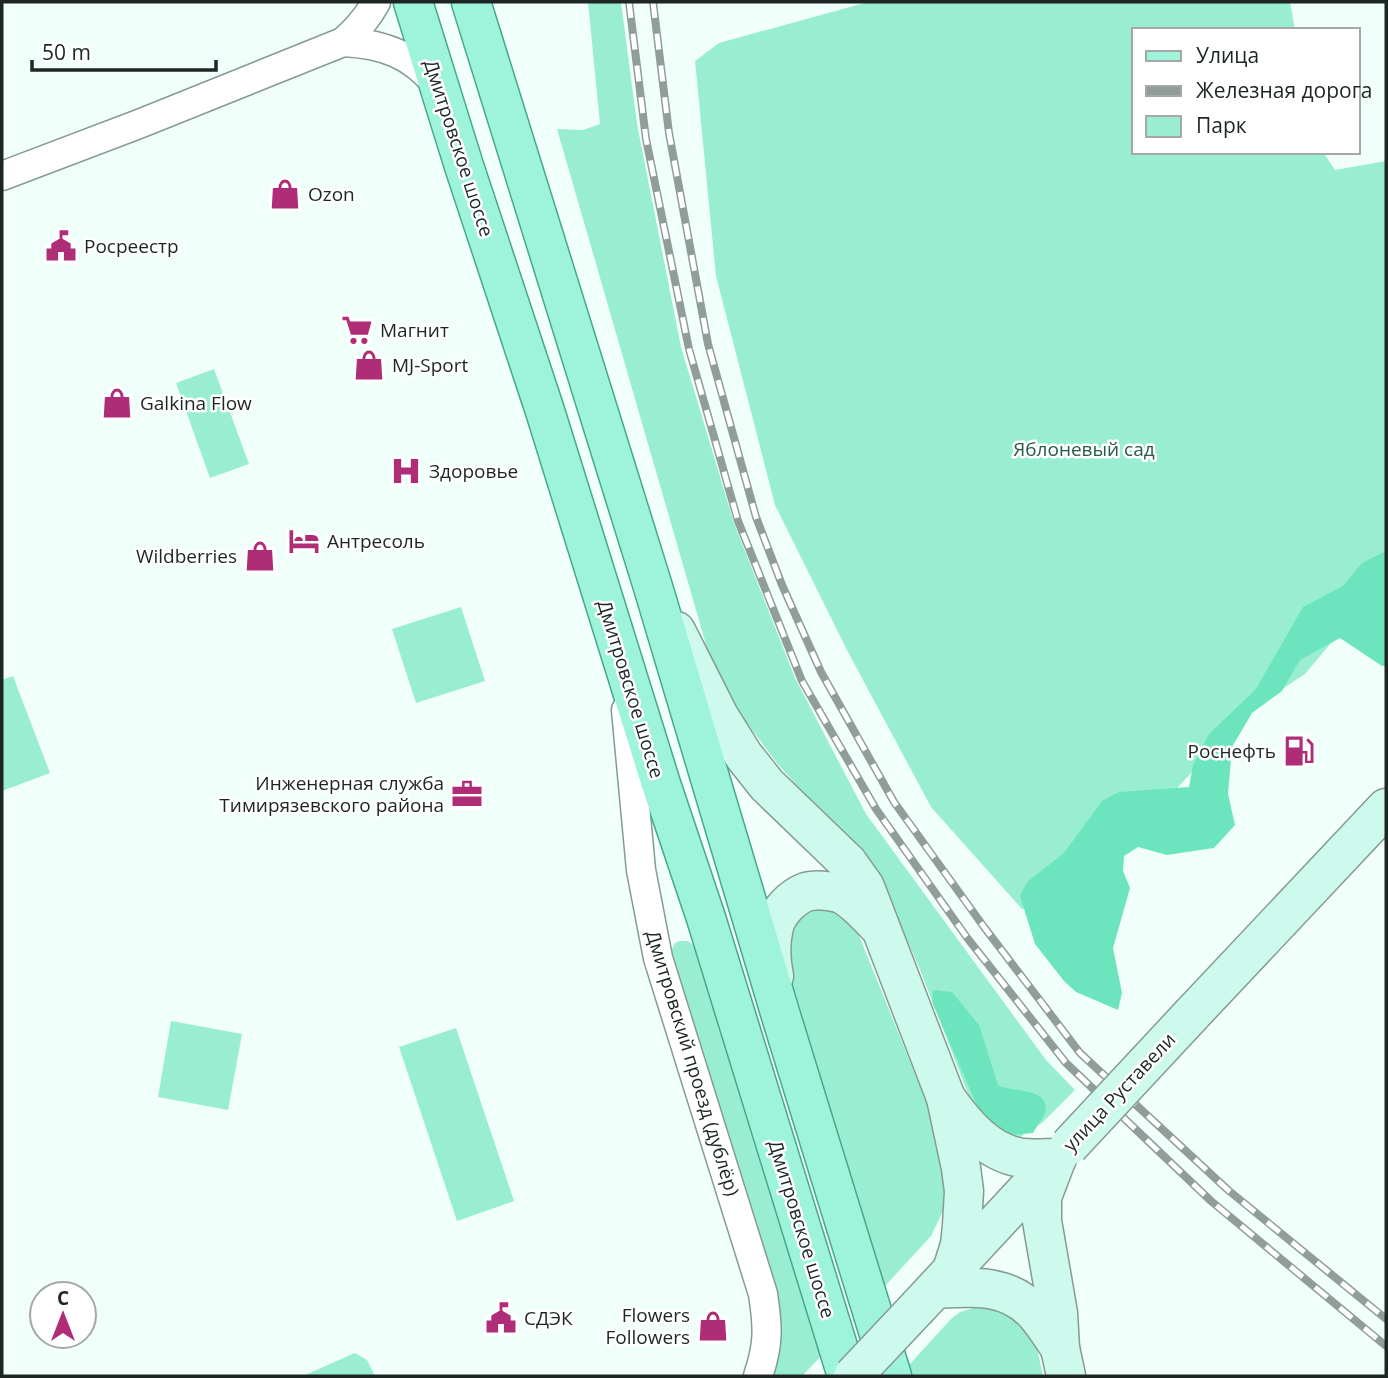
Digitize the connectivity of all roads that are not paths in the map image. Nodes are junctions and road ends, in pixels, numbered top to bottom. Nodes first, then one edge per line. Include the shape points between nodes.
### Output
1 (376, 2) edge
2 (413, 2) edge
3 (471, 2) edge
4 (343, 42) junction
5 (440, 88) junction
6 (2, 176) edge
7 (653, 587) junction
8 (622, 661) junction
9 (1386, 808) edge
10 (879, 927) junction
11 (780, 1016) junction
12 (946, 1098) junction
13 (1063, 1152) junction
14 (935, 1289) junction
15 (1063, 1362) edge
16 (758, 1376) edge
17 (847, 1376) edge
18 (853, 1376) edge
19 (892, 1376) edge

1 - 4 street
2 - 5 main road, Дмитровское шоссе
3 - 7 main road
4 - 5 street via 389,49 417,65
4 - 6 street
5 - 8 main road, Дмитровское шоссе
7 - 10 main road via 744,757 848,863 865,887
7 - 11 main road
8 - 16 street, Дмитровский проезд (дублёр) via 641,870 658,958 763,1294 767,1348
8 - 17 main road, Дмитровское шоссе
9 - 13 main road, улица Руставели, bridge
10 - 11 main road via 839,893 807,892 796,898 774,926 771,961
10 - 12 main road
11 - 19 main road
12 - 13 main road via 963,1122 1007,1155 1024,1158
12 - 14 main road via 964,1191 962,1226 960,1245
13 - 14 main road, улица Руставели
13 - 15 main road via 1042,1197 1042,1221
14 - 15 main road via 989,1288 1008,1293 1033,1311
14 - 18 main road, улица Руставели, bridge

